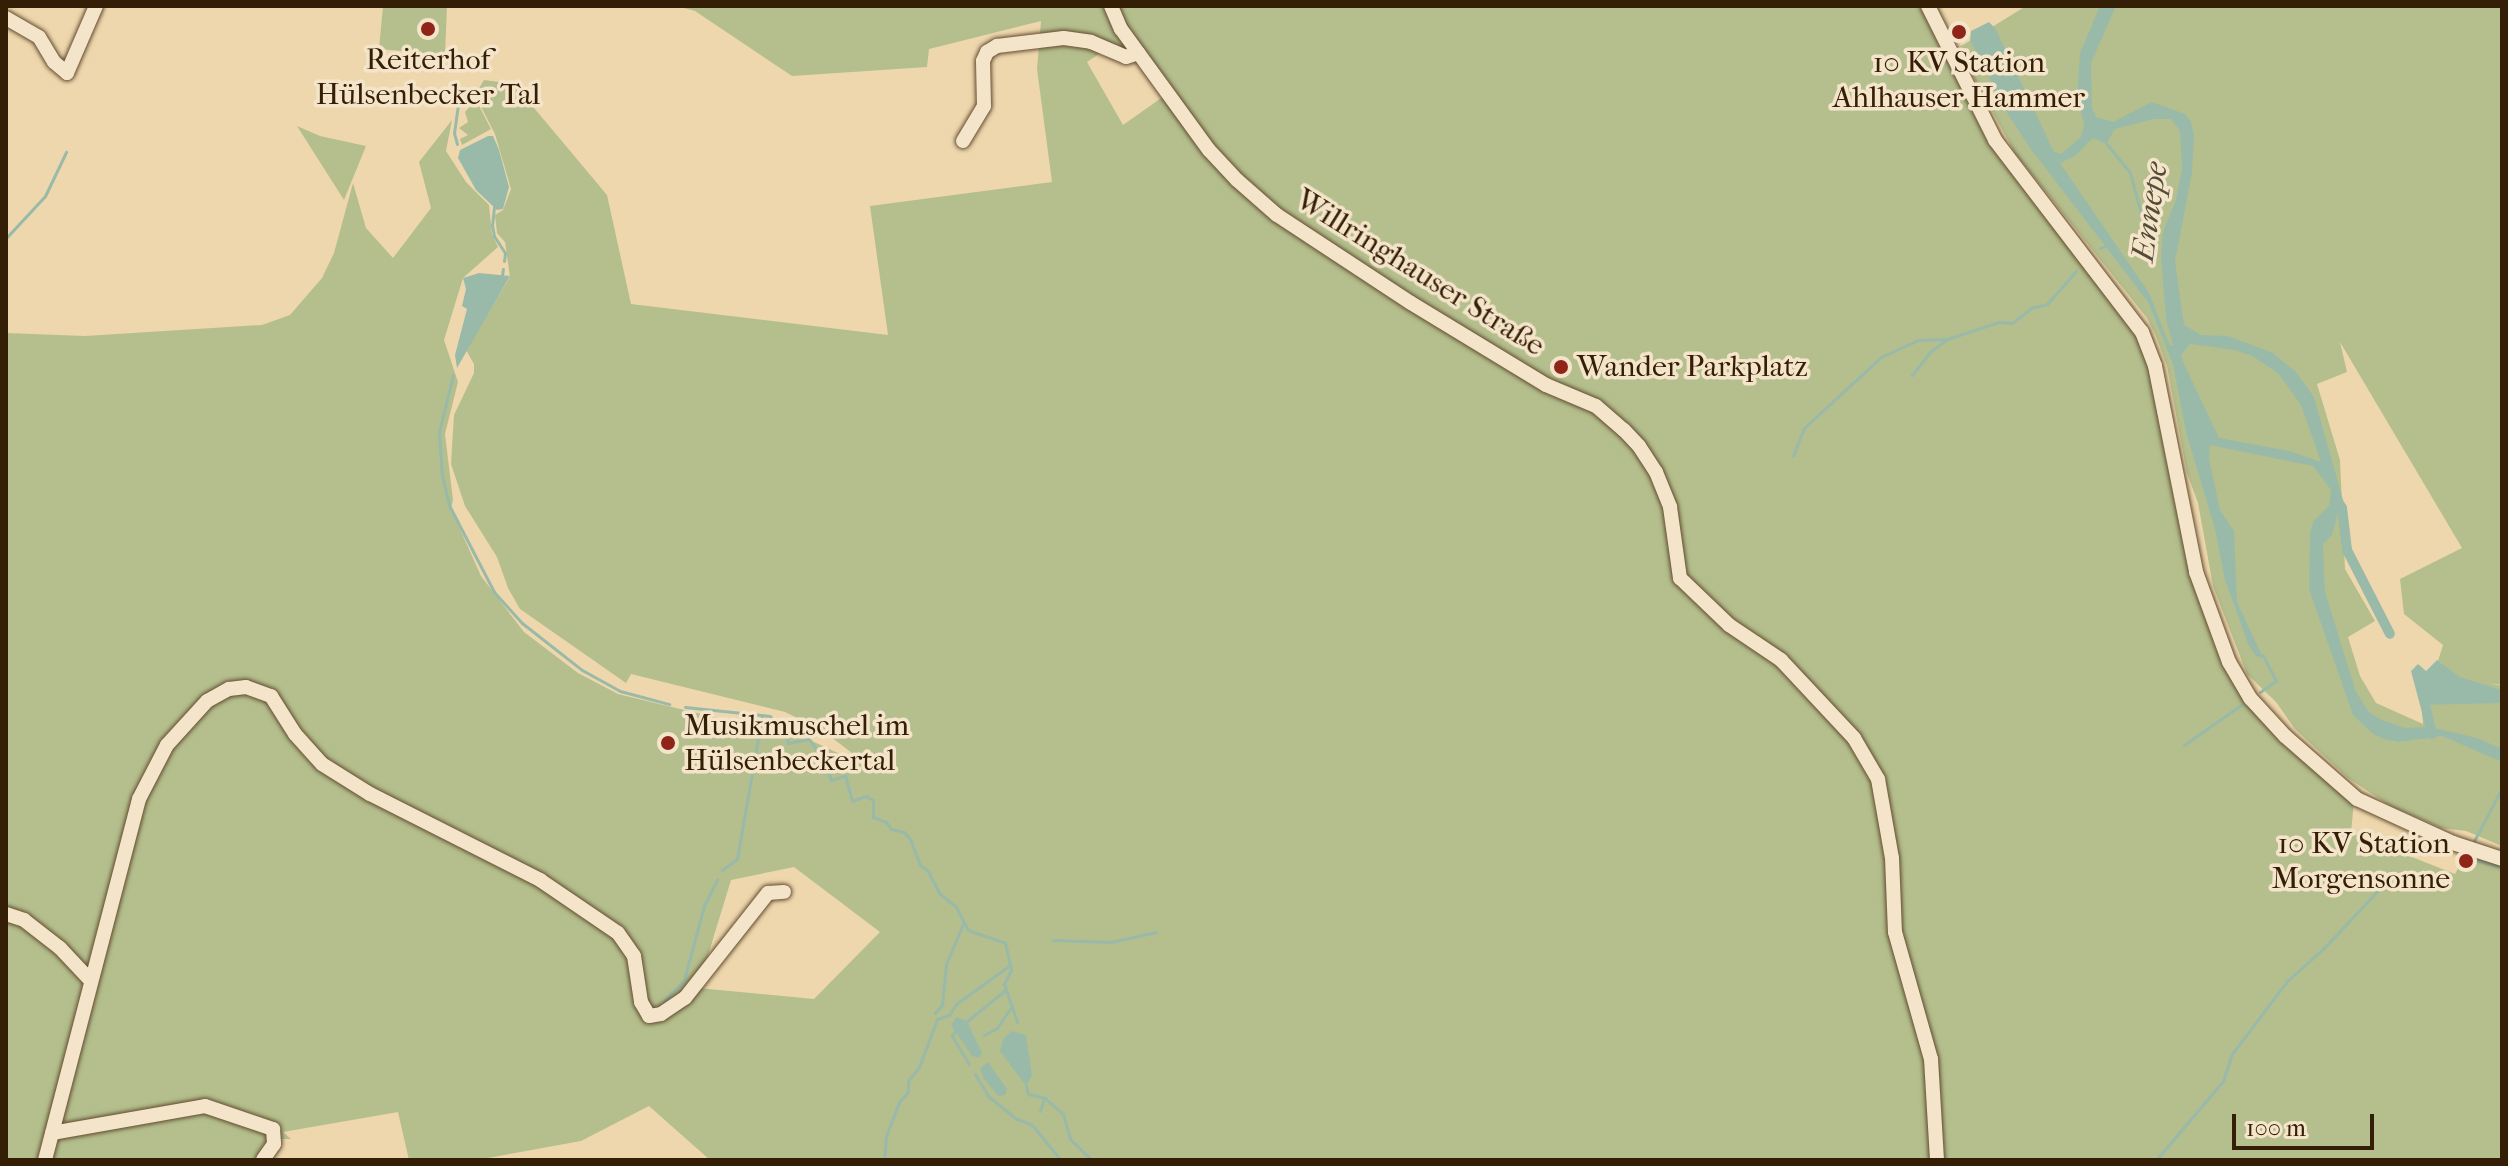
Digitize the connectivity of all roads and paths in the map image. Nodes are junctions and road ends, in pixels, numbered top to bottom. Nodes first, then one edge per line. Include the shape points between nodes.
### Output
1 (96, 6) edge
2 (1111, 6) edge
3 (1928, 6) edge
4 (6, 18) edge
5 (1138, 53) junction
6 (963, 141) dead end
7 (2502, 859) edge
8 (784, 892) dead end
9 (6, 914) edge
10 (90, 980) junction
11 (52, 1133) junction
12 (45, 1160) edge
13 (263, 1160) edge
14 (1937, 1160) edge

1 - 4 street via 67,73 39,37
2 - 5 street, Willringhauser Straße
3 - 7 street via 1995,140 2142,332 2155,366 2196,572 2229,662 2250,698 2357,799
5 - 6 street via 1126,57 1091,42 1064,38 997,46 983,61 984,106
5 - 14 street, Willringhauser Straße via 1209,150 1277,215 1546,385 1596,406 1624,430 1656,472 1670,507 1680,578 1729,625 1781,660 1854,738 1878,779 1892,858 1895,932 1931,1059
8 - 10 street via 768,893 685,998 649,1016 641,1002 634,956 618,933 540,880 322,764 271,696 246,687 229,689 207,701 167,745 139,799
9 - 10 street via 24,920 60,948
10 - 11 street
11 - 12 street
11 - 13 street via 205,1106 273,1129 274,1144

